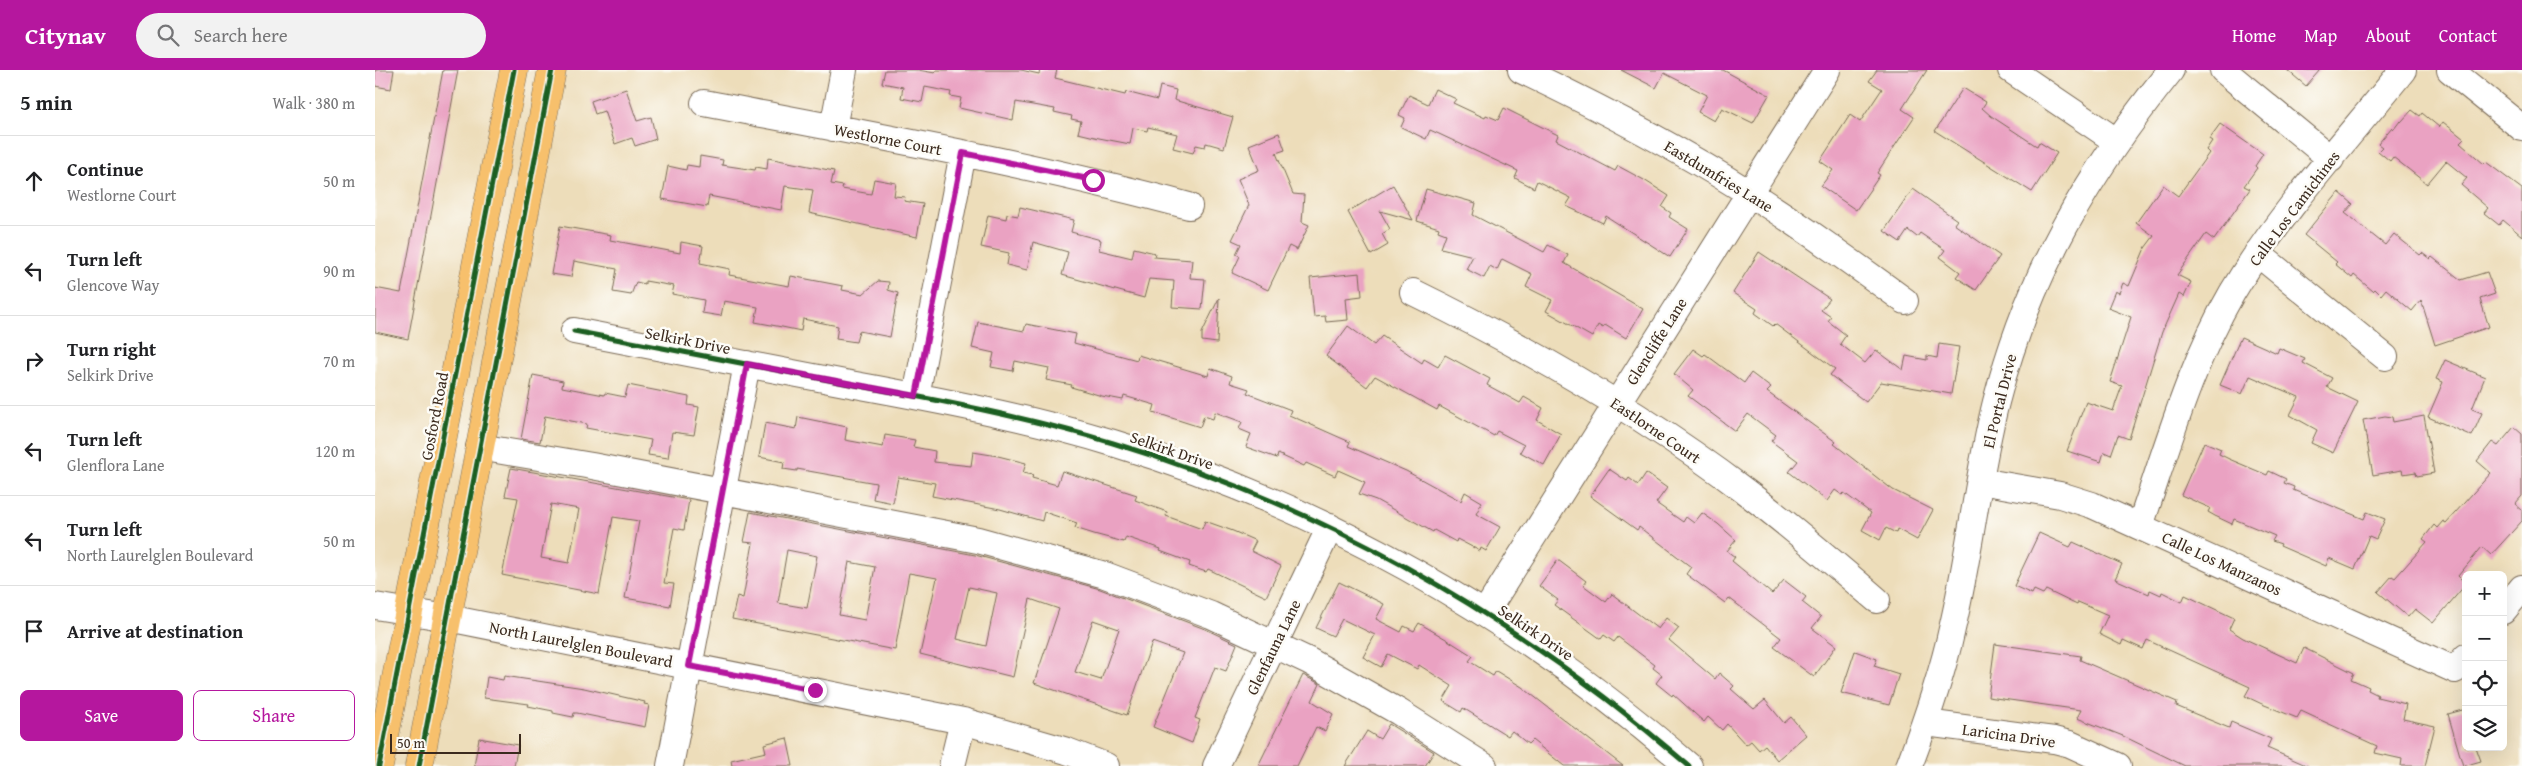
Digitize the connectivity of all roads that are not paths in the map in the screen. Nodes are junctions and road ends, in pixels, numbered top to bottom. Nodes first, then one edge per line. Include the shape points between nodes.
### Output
1 (514, 70) edge
2 (552, 70) edge
3 (844, 70) edge
4 (1521, 70) edge
5 (1827, 70) edge
6 (2011, 70) edge
7 (2171, 70) edge
8 (2223, 70) edge
9 (2403, 70) edge
10 (2450, 70) edge
11 (704, 103) dead end
12 (833, 128) junction
13 (2522, 128) edge
14 (2116, 141) junction
15 (963, 153) junction
16 (2331, 158) junction
17 (1749, 193) junction
18 (1189, 206) dead end
19 (2257, 253) junction
20 (1413, 292) dead end
21 (1905, 301) dead end
22 (574, 331) dead end
23 (2385, 357) dead end
24 (747, 364) junction
25 (916, 396) junction
26 (1617, 403) junction
27 (479, 447) junction
28 (1980, 480) junction
29 (723, 491) junction
30 (2140, 526) junction
31 (1330, 527) junction
32 (2522, 588) edge
33 (1877, 600) dead end
34 (375, 606) edge
35 (2507, 606) edge
36 (408, 611) junction
37 (1485, 613) junction
38 (448, 618) junction
39 (1274, 645) junction
40 (2461, 664) edge
41 (689, 666) junction
42 (963, 721) junction
43 (1925, 723) junction
44 (379, 766) edge
45 (419, 766) edge
46 (670, 766) edge
47 (952, 766) edge
48 (1106, 766) edge
49 (1216, 766) edge
50 (1484, 766) edge
51 (1689, 766) edge
52 (1909, 766) edge
53 (2119, 766) edge

1 - 36 main road, Gosford Road
2 - 27 main road
3 - 12 street
4 - 17 street, Eastdumfries Lane via 1594,105
5 - 17 street, Glencliffe Lane
6 - 14 street
7 - 14 street, El Portal Drive
8 - 16 street
9 - 16 street, Calle Los Camichines
10 - 13 street
11 - 12 street, Westlorne Court
12 - 15 street, Westlorne Court
14 - 28 street, El Portal Drive via 2073,211 2031,297 1996,402
15 - 18 street, Westlorne Court via 1093,180
15 - 25 street
16 - 19 street, Calle Los Camichines
17 - 21 street, Eastdumfries Lane
17 - 26 street, Glencliffe Lane
19 - 23 street
19 - 30 street, Calle Los Camichines via 2232,294 2195,372
20 - 26 street, Eastlorne Court via 1525,349
22 - 24 street, Selkirk Drive
24 - 25 street, Selkirk Drive
24 - 29 street
25 - 31 street, Selkirk Drive via 1034,421 1112,442 1264,497
26 - 33 street, Eastlorne Court via 1746,492
26 - 37 street, Glencliffe Lane
27 - 29 street
27 - 38 main road
28 - 30 street, Calle Los Manzanos via 2060,495
28 - 43 street, El Portal Drive via 1953,629
29 - 39 street via 978,540 1105,575 1211,615
29 - 41 street
30 - 40 street, Calle Los Manzanos
31 - 37 street, Selkirk Drive via 1426,577
31 - 39 street, Glenfauna Lane
32 - 35 street
34 - 36 street, North Laurelglen Boulevard
36 - 38 street, North Laurelglen Boulevard
36 - 44 main road, Gosford Road
37 - 51 street, Selkirk Drive via 1575,673
38 - 41 street, North Laurelglen Boulevard
38 - 45 main road
39 - 49 street, Glenfauna Lane
39 - 50 street via 1399,712
41 - 42 street, North Laurelglen Boulevard
41 - 46 street
42 - 47 street
42 - 48 street, North Laurelglen Boulevard via 1067,751
43 - 52 street, El Portal Drive
43 - 53 street, Laricina Drive via 2054,740

